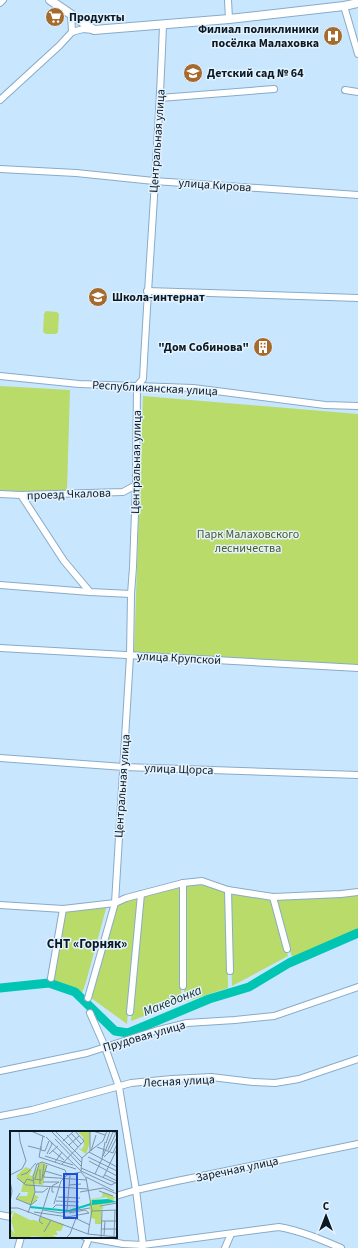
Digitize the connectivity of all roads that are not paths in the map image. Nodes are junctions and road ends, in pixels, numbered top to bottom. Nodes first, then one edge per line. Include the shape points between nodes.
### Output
1 (3, 0) edge
2 (50, 0) edge
3 (228, 0) edge
4 (0, 3) edge
5 (358, 4) edge
6 (344, 6) junction
7 (71, 14) junction
8 (230, 18) junction
9 (163, 24) junction
10 (94, 30) junction
11 (72, 32) junction
12 (358, 54) edge
13 (274, 89) dead end
14 (345, 90) dead end
15 (358, 92) edge
16 (160, 98) junction
17 (0, 100) edge
18 (0, 169) edge
19 (154, 181) junction
20 (358, 195) edge
21 (147, 292) junction
22 (358, 298) edge
23 (0, 376) edge
24 (137, 386) junction
25 (358, 406) edge
26 (136, 485) junction
27 (0, 494) edge
28 (22, 495) junction
29 (0, 585) edge
30 (90, 592) junction
31 (131, 594) junction
32 (0, 648) edge
33 (130, 656) junction
34 (358, 668) edge
35 (0, 758) edge
36 (124, 767) junction
37 (358, 775) edge
38 (183, 884) junction
39 (228, 890) junction
40 (358, 892) edge
41 (141, 894) junction
42 (273, 897) junction
43 (115, 903) junction
44 (0, 905) edge
45 (63, 909) junction
46 (287, 949) dead end
47 (230, 971) dead end
48 (51, 978) dead end
49 (183, 986) dead end
50 (358, 988) edge
51 (88, 998) dead end
52 (130, 1012) dead end
53 (90, 1013) dead end
54 (105, 1047) junction
55 (358, 1059) edge
56 (0, 1071) edge
57 (119, 1086) junction
58 (0, 1116) edge
59 (358, 1144) edge
60 (136, 1190) junction
61 (117, 1196) edge
62 (0, 1215) edge
63 (10, 1217) edge
64 (231, 1234) junction
65 (21, 1238) edge
66 (87, 1238) edge
67 (330, 1246) edge
68 (144, 1247) edge
69 (18, 1248) edge
70 (85, 1248) edge
71 (226, 1248) edge
72 (341, 1248) edge

1 - 4 street
2 - 7 main road
3 - 8 street
5 - 6 main road
6 - 8 main road
6 - 12 street
7 - 10 main road
7 - 11 street
8 - 9 main road
9 - 10 main road
9 - 16 street, Центральная улица
10 - 11 street
11 - 17 street
13 - 16 street
14 - 15 street
16 - 19 street, Центральная улица
18 - 19 street, улица Кирова
19 - 20 street, улица Кирова
19 - 21 street, Центральная улица
21 - 22 street
21 - 24 street, Центральная улица via 143,379
23 - 24 street, Республиканская улица via 79,384
24 - 25 street, Республиканская улица via 193,388
24 - 26 street, Центральная улица
26 - 28 street, проезд Чкалова via 123,492
26 - 31 street, Центральная улица
27 - 28 street, проезд Чкалова
28 - 30 street via 64,561
29 - 30 street
30 - 31 street
31 - 33 street, Центральная улица
32 - 33 street, улица Крупской
33 - 34 street, улица Крупской
33 - 36 street, Центральная улица
35 - 36 street, улица Щорса
36 - 37 street, улица Щорса
36 - 43 street, Центральная улица
38 - 39 street via 202,881
38 - 41 street
38 - 49 street
39 - 42 street
39 - 47 street
40 - 42 street
41 - 43 street
41 - 52 street
42 - 46 street
43 - 45 street
43 - 51 street, Центральная улица
44 - 45 street
45 - 48 street
50 - 54 street, Прудовая улица via 274,1016 187,1022
53 - 54 street
54 - 56 street, Прудовая улица
54 - 57 street
55 - 57 street, Лесная улица via 299,1079 275,1083 211,1077
57 - 58 street, Лесная улица via 32,1110
57 - 60 street
59 - 60 street, Заречная улица
60 - 61 street, Заречная улица
60 - 68 street
62 - 63 street
64 - 67 street via 279,1227 313,1236
64 - 68 street
64 - 71 street
65 - 69 street
66 - 68 street
66 - 70 street
67 - 72 street

